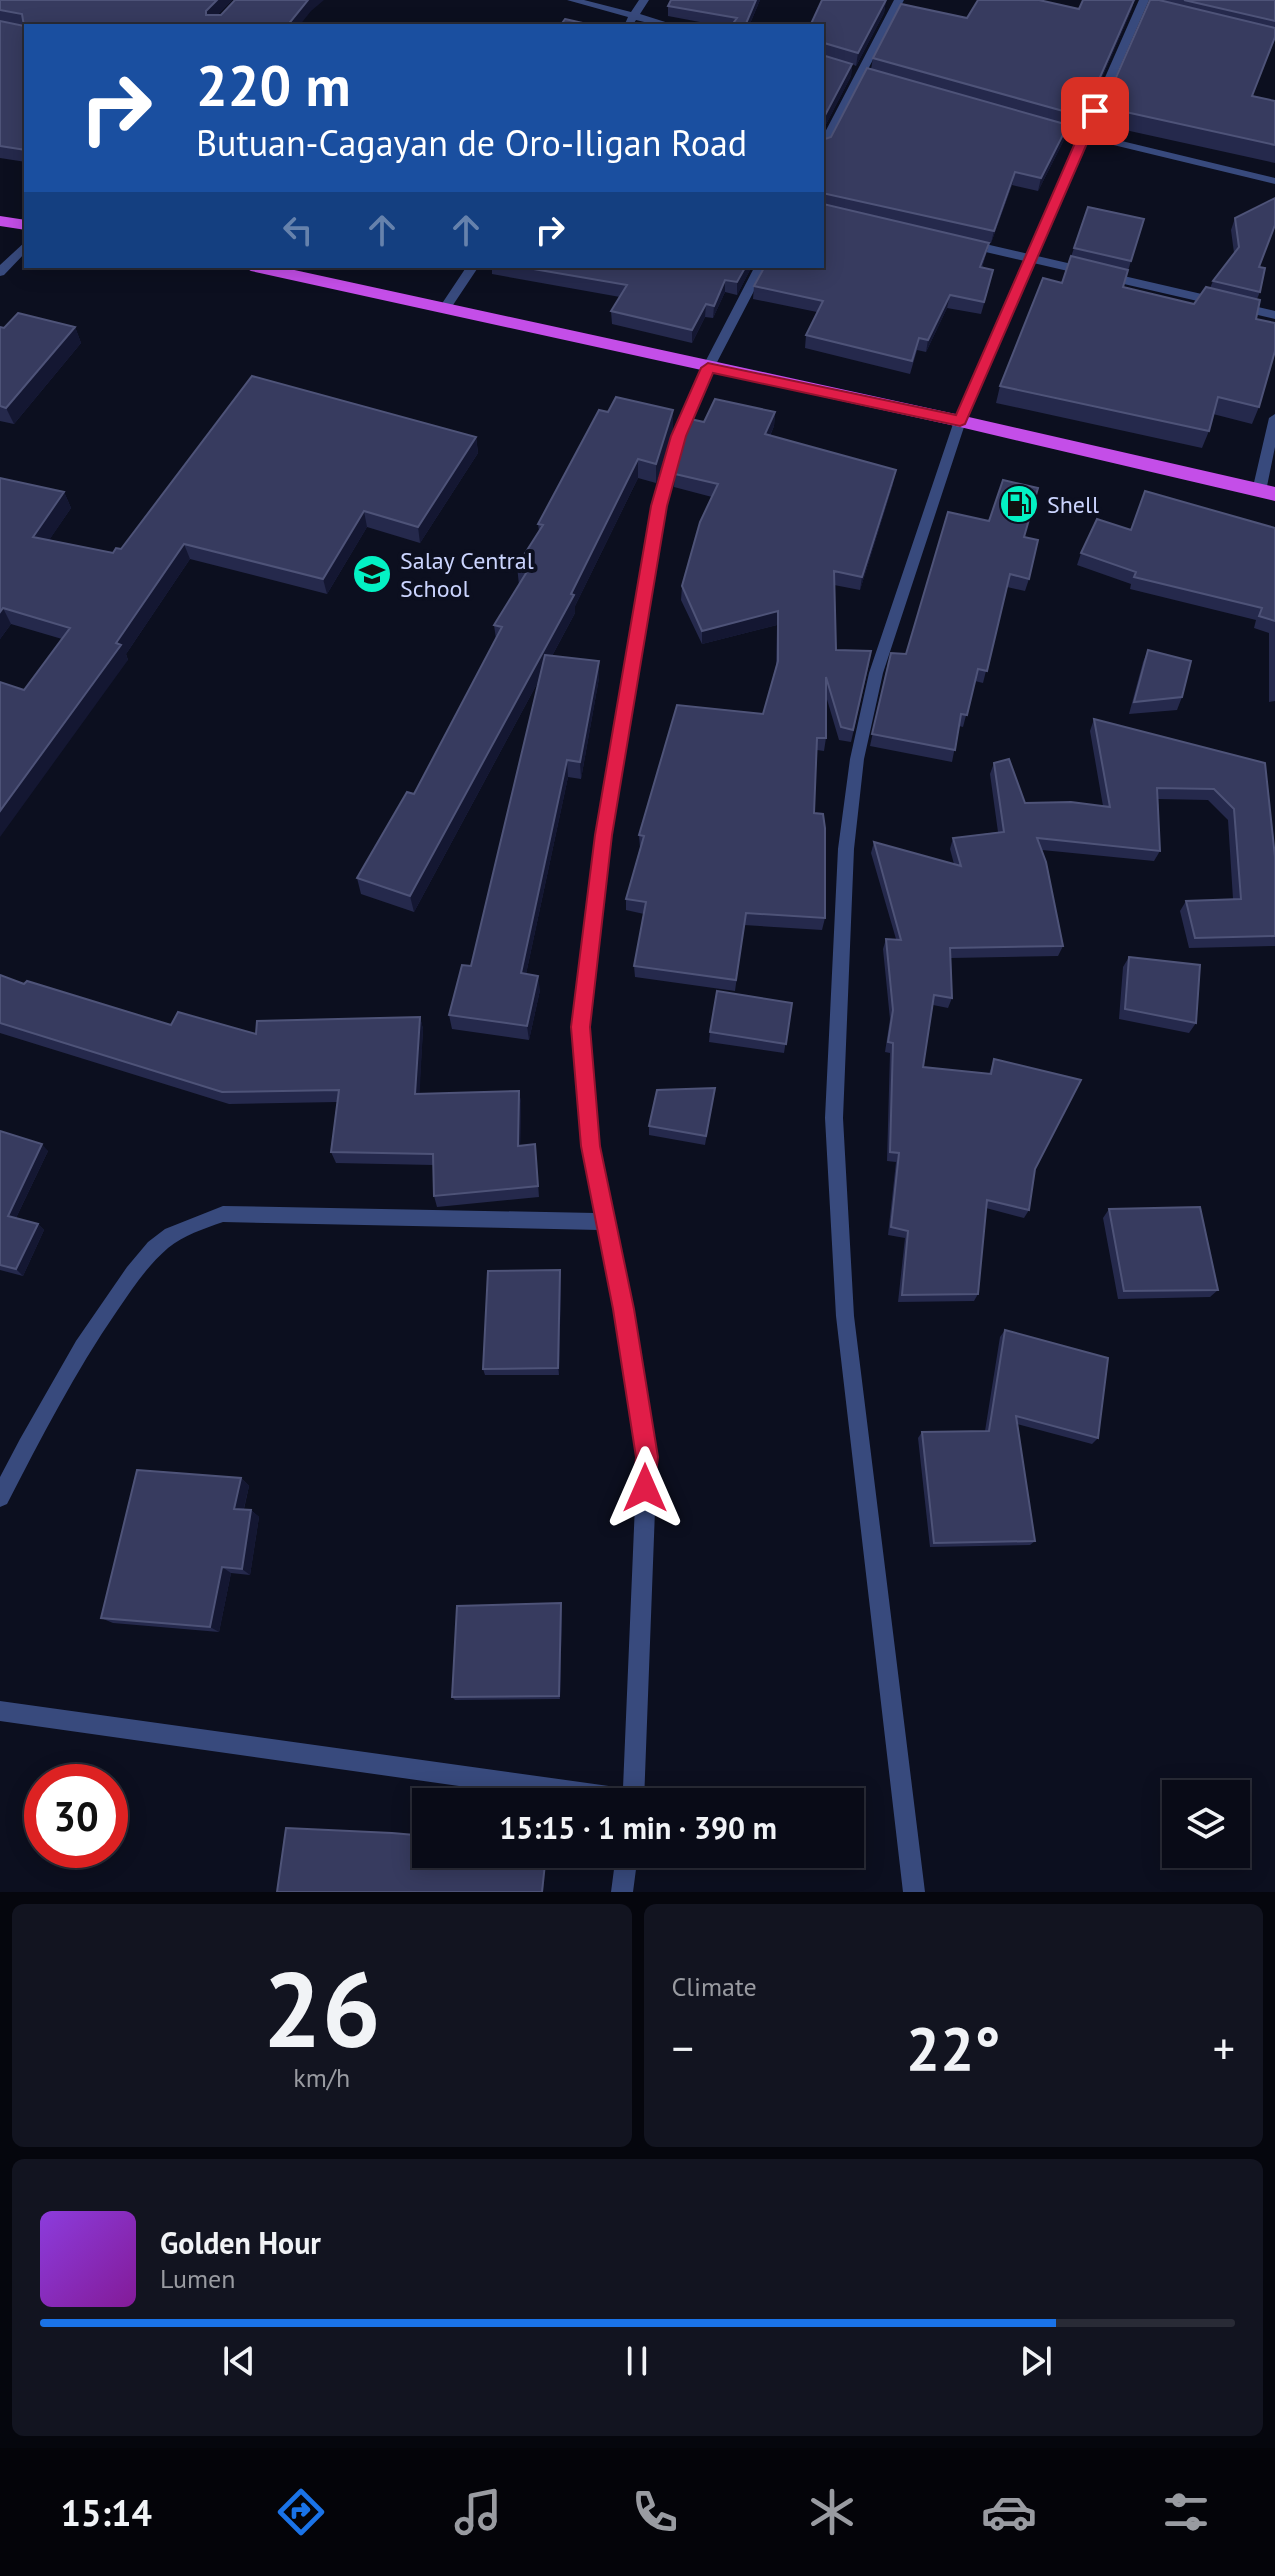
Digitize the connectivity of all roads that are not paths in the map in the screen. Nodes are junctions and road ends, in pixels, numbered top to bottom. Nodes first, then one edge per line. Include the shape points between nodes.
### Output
1 (572, 0) edge
2 (644, 0) edge
3 (899, 0) edge
4 (1137, 5) edge
5 (1155, 12) edge
6 (631, 21) edge
7 (656, 24) edge
8 (848, 69) edge
9 (861, 72) junction
10 (876, 76) edge
11 (1039, 124) edge
12 (1084, 137) junction
13 (824, 144) edge
14 (1275, 181) edge
15 (0, 221) edge
16 (24, 225) edge
17 (956, 242) edge
18 (24, 247) edge
19 (1031, 258) junction
20 (260, 268) edge
21 (472, 268) edge
22 (760, 268) edge
23 (0, 272) edge
24 (445, 308) junction
25 (1275, 315) edge
26 (708, 368) junction
27 (1275, 418) edge
28 (960, 421) junction
29 (1267, 492) edge
30 (604, 1222) junction
31 (0, 1497) edge
32 (0, 1711) edge
33 (542, 1788) edge
34 (634, 1788) edge
35 (625, 1868) edge
36 (622, 1892) edge
37 (914, 1892) edge

1 - 6 street
2 - 6 street
3 - 9 street
4 - 5 street
4 - 12 street
6 - 7 street
8 - 9 street
9 - 10 street
9 - 13 street
11 - 12 street
12 - 14 street
12 - 19 street
15 - 16 highway
17 - 19 street
18 - 23 street
19 - 25 street
19 - 28 street
20 - 24 highway
21 - 24 street
22 - 26 street
24 - 26 highway
26 - 28 highway
26 - 30 street via 679,436 659,506 603,835 584,983 580,1027 590,1146
27 - 29 street
28 - 29 highway
28 - 37 street via 876,673 857,759 846,849 834,1118 845,1316
30 - 31 street via 223,1214 193,1223 141,1262 90,1333
30 - 34 street via 624,1309 647,1457
32 - 33 street
35 - 36 street

